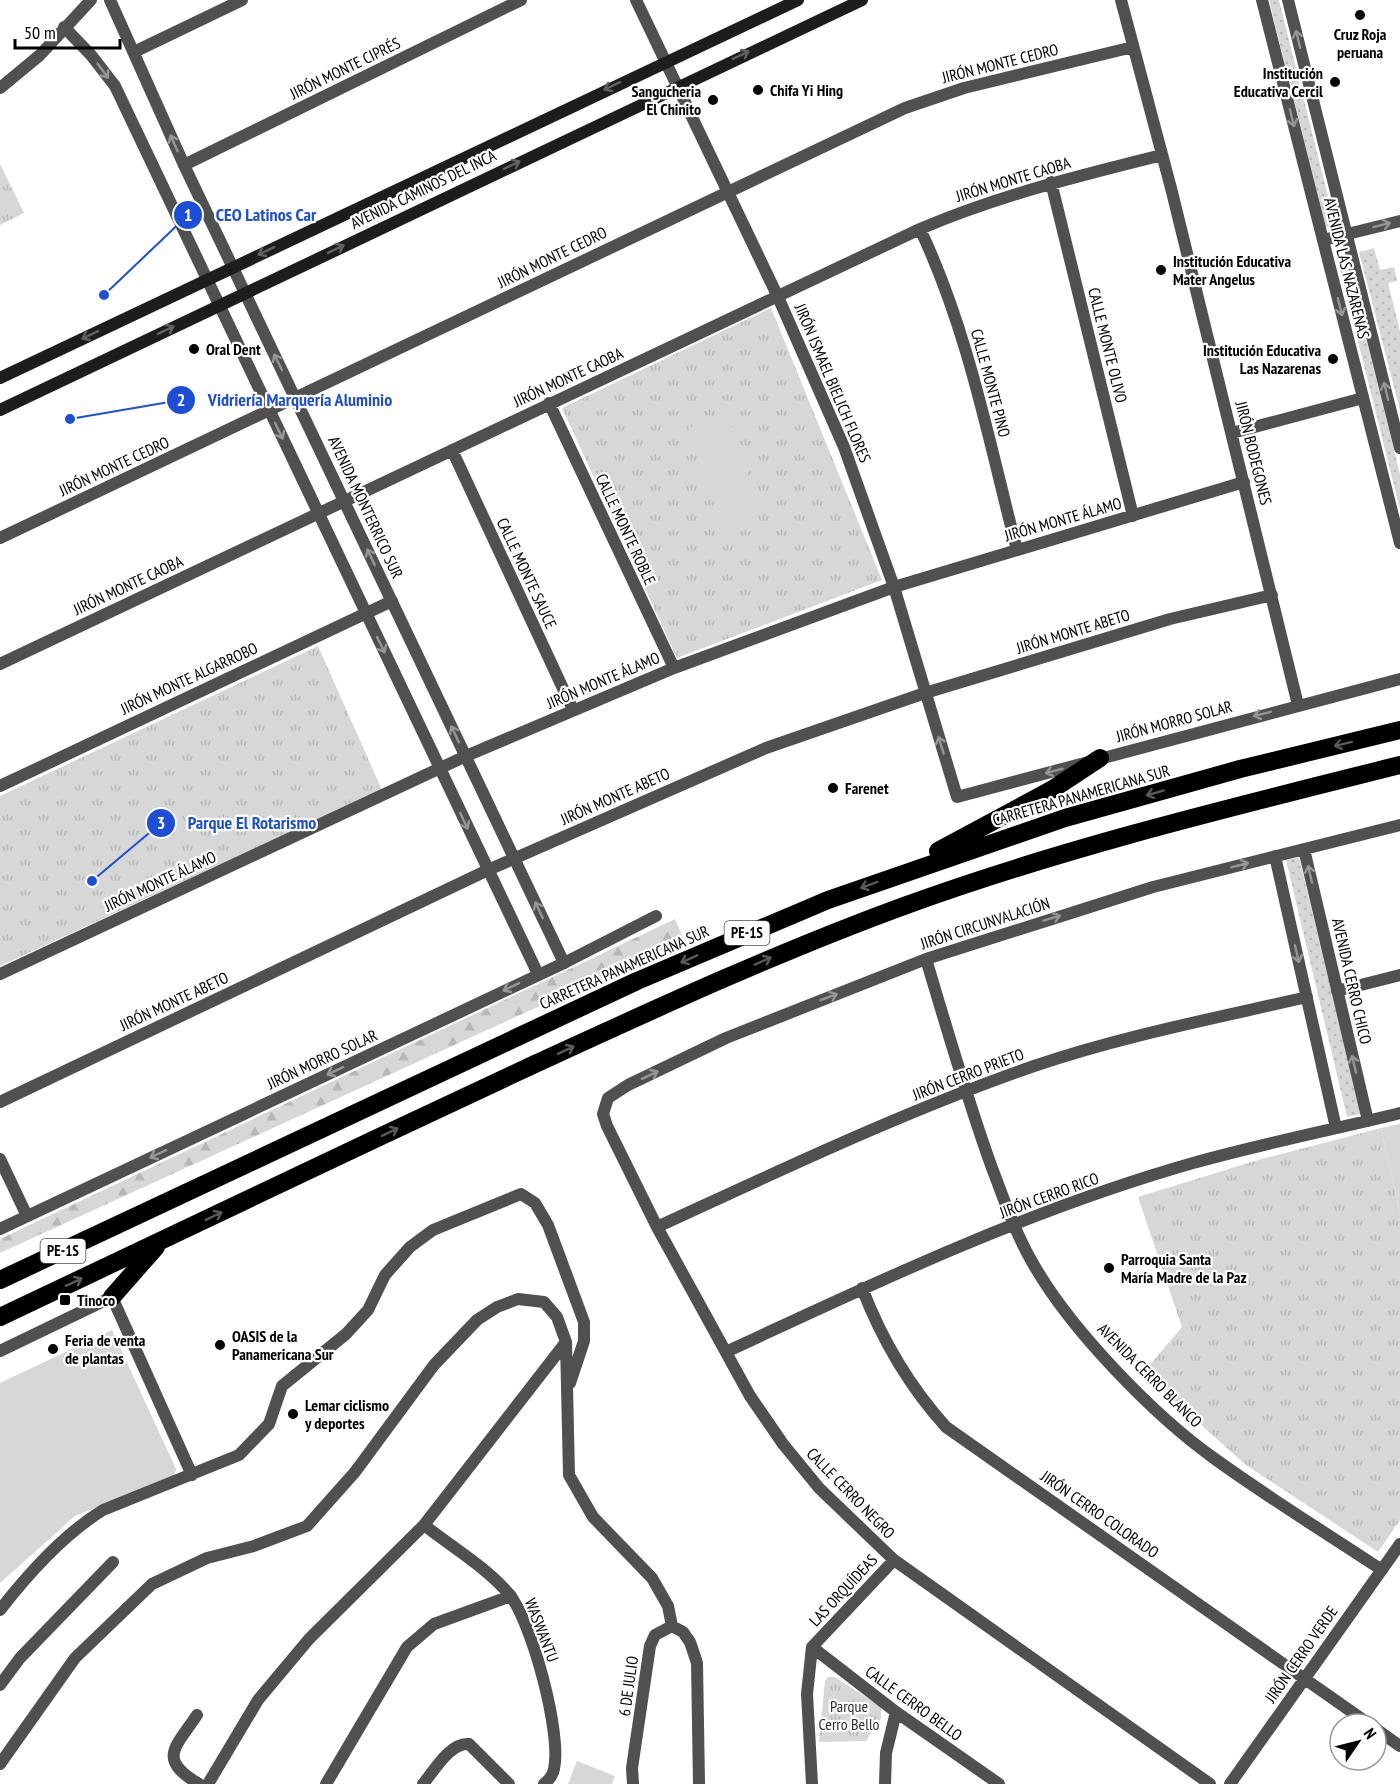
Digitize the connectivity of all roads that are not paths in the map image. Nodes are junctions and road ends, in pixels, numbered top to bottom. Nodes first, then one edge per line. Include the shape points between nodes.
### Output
1 (91, 0) edge
2 (110, 0) edge
3 (242, 0) edge
4 (521, 0) edge
5 (636, 0) edge
6 (798, 0) edge
7 (862, 0) edge
8 (1121, 0) edge
9 (1262, 0) edge
10 (1288, 0) edge
11 (64, 27) junction
12 (1133, 47) junction
13 (134, 52) junction
14 (665, 61) junction
15 (677, 86) junction
16 (0, 88) edge
17 (1162, 155) junction
18 (184, 165) junction
19 (1051, 182) junction
20 (727, 191) junction
21 (1400, 221) edge
22 (920, 229) junction
23 (1347, 234) junction
24 (1323, 240) junction
25 (233, 267) junction
26 (207, 279) junction
27 (246, 292) junction
28 (778, 297) junction
29 (219, 305) junction
30 (0, 378) edge
31 (1363, 398) junction
32 (296, 399) junction
33 (549, 404) junction
34 (0, 410) edge
35 (269, 411) junction
36 (1232, 433) junction
37 (1400, 448) edge
38 (452, 450) junction
39 (1244, 482) junction
40 (344, 501) junction
41 (318, 513) junction
42 (1132, 516) junction
43 (0, 538) edge
44 (1400, 543) edge
45 (1017, 550) junction
46 (894, 587) junction
47 (1272, 595) junction
48 (392, 601) junction
49 (366, 614) junction
50 (0, 664) edge
51 (674, 668) junction
52 (1400, 679) edge
53 (925, 693) junction
54 (1298, 705) junction
55 (573, 710) junction
56 (1400, 730) edge
57 (466, 756) junction
58 (1100, 758) junction
59 (1400, 767) edge
60 (440, 769) junction
61 (0, 786) edge
62 (957, 797) joint
63 (1400, 825) edge
64 (1304, 849) junction
65 (1275, 856) junction
66 (514, 858) junction
67 (488, 870) junction
68 (893, 876) junction
69 (656, 916) dead end
70 (926, 959) junction
71 (564, 963) junction
72 (0, 974) edge
73 (538, 974) junction
74 (1400, 975) edge
75 (1337, 991) junction
76 (1307, 998) junction
77 (966, 1092) junction
78 (0, 1102) edge
79 (603, 1108) joint
80 (1400, 1113) edge
81 (1368, 1121) junction
82 (1336, 1128) junction
83 (0, 1159) edge
84 (27, 1216) junction
85 (1013, 1225) junction
86 (657, 1227) junction
87 (0, 1229) edge
88 (161, 1241) junction
89 (0, 1280) edge
90 (862, 1288) junction
91 (112, 1297) junction
92 (0, 1317) edge
93 (566, 1342) junction
94 (0, 1351) edge
95 (726, 1352) junction
96 (567, 1393) junction
97 (192, 1475) junction
98 (424, 1525) junction
99 (1400, 1544) edge
100 (894, 1560) junction
101 (113, 1562) dead end
102 (1382, 1570) junction
103 (511, 1596) junction
104 (0, 1610) edge
105 (672, 1626) junction
106 (812, 1647) junction
107 (1304, 1678) junction
108 (0, 1685) edge
109 (896, 1712) junction
110 (1352, 1712) edge
111 (197, 1715) dead end
112 (0, 1764) edge
113 (179, 1772) junction
114 (173, 1784) edge
115 (199, 1784) edge
116 (208, 1784) edge
117 (326, 1784) edge
118 (423, 1784) edge
119 (509, 1784) edge
120 (544, 1784) edge
121 (633, 1784) edge
122 (699, 1784) edge
123 (812, 1784) edge
124 (885, 1784) edge
125 (999, 1784) edge
126 (1210, 1784) edge
127 (1230, 1784) edge

1 - 11 street
2 - 13 street, AVENIDA MONTERRICO SUR
3 - 13 street
4 - 18 street, JIRÓN MONTE CIPRÉS
5 - 14 street, JIRÓN ISMAEL BIELICH FLORES
6 - 14 main road, AVENIDA CAMINOS DEL INCA
15 -> 7 main road, AVENIDA CAMINOS DEL INCA
8 - 12 street, JIRÓN BODEGONES
9 -> 24 street, AVENIDA LAS NAZARENAS
23 -> 10 street, AVENIDA LAS NAZARENAS
11 - 16 street via 40,55
11 -> 26 street via 115,87
12 - 17 street, JIRÓN BODEGONES
12 - 20 street, JIRÓN MONTE CEDRO via 964,88 905,108
18 -> 13 street, AVENIDA MONTERRICO SUR
14 - 15 street, JIRÓN ISMAEL BIELICH FLORES
14 -> 25 main road, AVENIDA CAMINOS DEL INCA
15 - 20 street, JIRÓN ISMAEL BIELICH FLORES
27 -> 15 main road, AVENIDA CAMINOS DEL INCA
17 - 19 street, JIRÓN MONTE CAOBA
17 - 36 street, JIRÓN BODEGONES
18 - 25 street, AVENIDA MONTERRICO SUR
19 - 22 street, JIRÓN MONTE CAOBA via 978,204
19 - 42 street, CALLE MONTE OLIVO
20 - 28 street, JIRÓN ISMAEL BIELICH FLORES
20 - 32 street, JIRÓN MONTE CEDRO
23 -> 21 street
22 - 28 street, JIRÓN MONTE CAOBA
22 - 45 street, CALLE MONTE PINO via 957,319
23 - 24 street
37 -> 23 street, AVENIDA LAS NAZARENAS
24 -> 31 street, AVENIDA LAS NAZARENAS
25 - 26 main road, AVENIDA CAMINOS DEL INCA
25 - 27 street, AVENIDA MONTERRICO SUR
26 - 29 street
26 -> 30 main road, AVENIDA CAMINOS DEL INCA
27 - 29 main road, AVENIDA CAMINOS DEL INCA
32 -> 27 street, AVENIDA MONTERRICO SUR
28 - 33 street, JIRÓN MONTE CAOBA
28 - 46 street, JIRÓN ISMAEL BIELICH FLORES via 844,447
34 -> 29 main road, AVENIDA CAMINOS DEL INCA
29 - 35 street
31 - 36 street
31 - 44 street, AVENIDA LAS NAZARENAS
32 - 35 street, JIRÓN MONTE CEDRO
32 - 40 street, AVENIDA MONTERRICO SUR
33 - 38 street, JIRÓN MONTE CAOBA
33 - 51 street, CALLE MONTE ROBLE
35 -> 41 street
35 - 43 street, JIRÓN MONTE CEDRO
36 - 39 street, JIRÓN BODEGONES
38 - 40 street, JIRÓN MONTE CAOBA
38 - 55 street, CALLE MONTE SAUCE
39 - 42 street, JIRÓN MONTE ÁLAMO
39 - 47 street, JIRÓN BODEGONES
40 - 41 street, JIRÓN MONTE CAOBA
48 -> 40 street, AVENIDA MONTERRICO SUR
41 - 49 street
41 - 50 street, JIRÓN MONTE CAOBA
42 - 45 street, JIRÓN MONTE ÁLAMO
45 - 46 street, JIRÓN MONTE ÁLAMO
46 - 51 street, JIRÓN MONTE ÁLAMO
46 - 53 street, JIRÓN ISMAEL BIELICH FLORES
47 - 53 street, JIRÓN MONTE ABETO via 1170,619
47 - 54 street, JIRÓN BODEGONES
48 - 49 street, JIRÓN MONTE ALGARROBO
57 -> 48 street, AVENIDA MONTERRICO SUR
49 -> 60 street
49 - 61 street, JIRÓN MONTE ALGARROBO
51 - 55 street, JIRÓN MONTE ÁLAMO
52 - 54 street, JIRÓN MORRO SOLAR
62 -> 53 street, JIRÓN ISMAEL BIELICH FLORES
53 - 66 street, JIRÓN MONTE ABETO via 766,748
54 -> 58 street, JIRÓN MORRO SOLAR
55 - 57 street, JIRÓN MONTE ÁLAMO
56 -> 68 highway, CARRETERA PANAMERICANA SUR / PE-1S via 1065,818
57 - 60 street, JIRÓN MONTE ÁLAMO
57 - 66 street, AVENIDA MONTERRICO SUR
58 -> 62 street, JIRÓN MORRO SOLAR
58 - 68 highway via 1053,789
88 -> 59 highway, PE-1S via 632,1019 842,929 1074,850 1247,801
60 -> 67 street
60 - 72 street, JIRÓN MONTE ÁLAMO
63 - 64 street, JIRÓN CIRCUNVALACIÓN
64 - 65 street, JIRÓN CIRCUNVALACIÓN
75 -> 64 street, AVENIDA CERRO CHICO
70 -> 65 street, JIRÓN CIRCUNVALACIÓN via 1153,887
65 -> 76 street
66 - 67 street, JIRÓN MONTE ABETO
71 -> 66 street, AVENIDA MONTERRICO SUR
67 - 73 street
67 - 78 street, JIRÓN MONTE ABETO
68 -> 89 highway, CARRETERA PANAMERICANA SUR / PE-1S via 767,924 637,981
69 - 71 street, JIRÓN MORRO SOLAR
70 - 77 street, AVENIDA CERRO BLANCO
79 -> 70 street, JIRÓN CIRCUNVALACIÓN via 609,1098 628,1085 726,1038
71 - 73 street, JIRÓN MORRO SOLAR
73 -> 84 street, JIRÓN MORRO SOLAR
74 - 75 street
81 -> 75 street, AVENIDA CERRO CHICO
76 - 77 street, JIRÓN CERRO PRIETO via 1151,1033 1035,1066
76 - 82 street
77 - 85 street, AVENIDA CERRO BLANCO
77 - 86 street, JIRÓN CERRO PRIETO
79 - 86 street, CALLE CERRO NEGRO via 607,1126
80 - 81 street, JIRÓN CERRO RICO
81 - 82 street, JIRÓN CERRO RICO
82 - 85 street, JIRÓN CERRO RICO via 1193,1163
83 - 84 street
84 - 87 street, JIRÓN MORRO SOLAR
85 - 90 street, JIRÓN CERRO RICO
85 - 102 street, AVENIDA CERRO BLANCO via 1043,1278 1102,1355 1185,1435 1214,1459
86 - 95 street, CALLE CERRO NEGRO
88 - 91 highway
92 -> 88 highway, PE-1S
90 - 95 street, JIRÓN CERRO RICO
90 - 107 street, JIRÓN CERRO COLORADO via 885,1341 927,1406 946,1427
91 - 94 street
91 - 97 street
93 - 96 street
93 - 98 street
93 - 112 street via 557,1317 544,1302 518,1299 477,1320 434,1365 355,1472 307,1527 214,1555 152,1584 75,1658
95 - 100 street, CALLE CERRO NEGRO via 783,1444 819,1488
96 - 97 street via 584,1341 584,1322 548,1225 535,1203 521,1194 433,1230 410,1247 385,1275 368,1310 346,1334 282,1386 269,1424 261,1435 239,1455
96 - 105 street via 569,1475 593,1517 652,1578 668,1606
97 - 104 street via 87,1520
98 - 103 street, WASWANTU
98 - 116 street via 309,1639 258,1700
99 - 102 street, JIRÓN CERRO VERDE
100 - 106 street, LAS ORQUÍDEAS
100 - 126 street, CALLE CERRO NEGRO
101 - 108 street via 20,1658
102 - 107 street, JIRÓN CERRO VERDE
103 - 117 street via 434,1624 407,1647
103 - 120 street, WASWANTU via 532,1642 553,1720 554,1769
105 - 121 street, 6 DE JULIO via 655,1635 650,1646
105 - 122 street via 690,1642 696,1663
106 - 109 street, CALLE CERRO BELLO
106 - 123 street, LAS ORQUÍDEAS via 807,1694
107 - 110 street, JIRÓN CERRO COLORADO
107 - 127 street, JIRÓN CERRO VERDE
109 - 124 street via 886,1753
109 - 125 street, CALLE CERRO BELLO
111 - 113 street via 173,1750
113 - 114 street
113 - 115 street
118 - 119 street via 462,1743 469,1744

